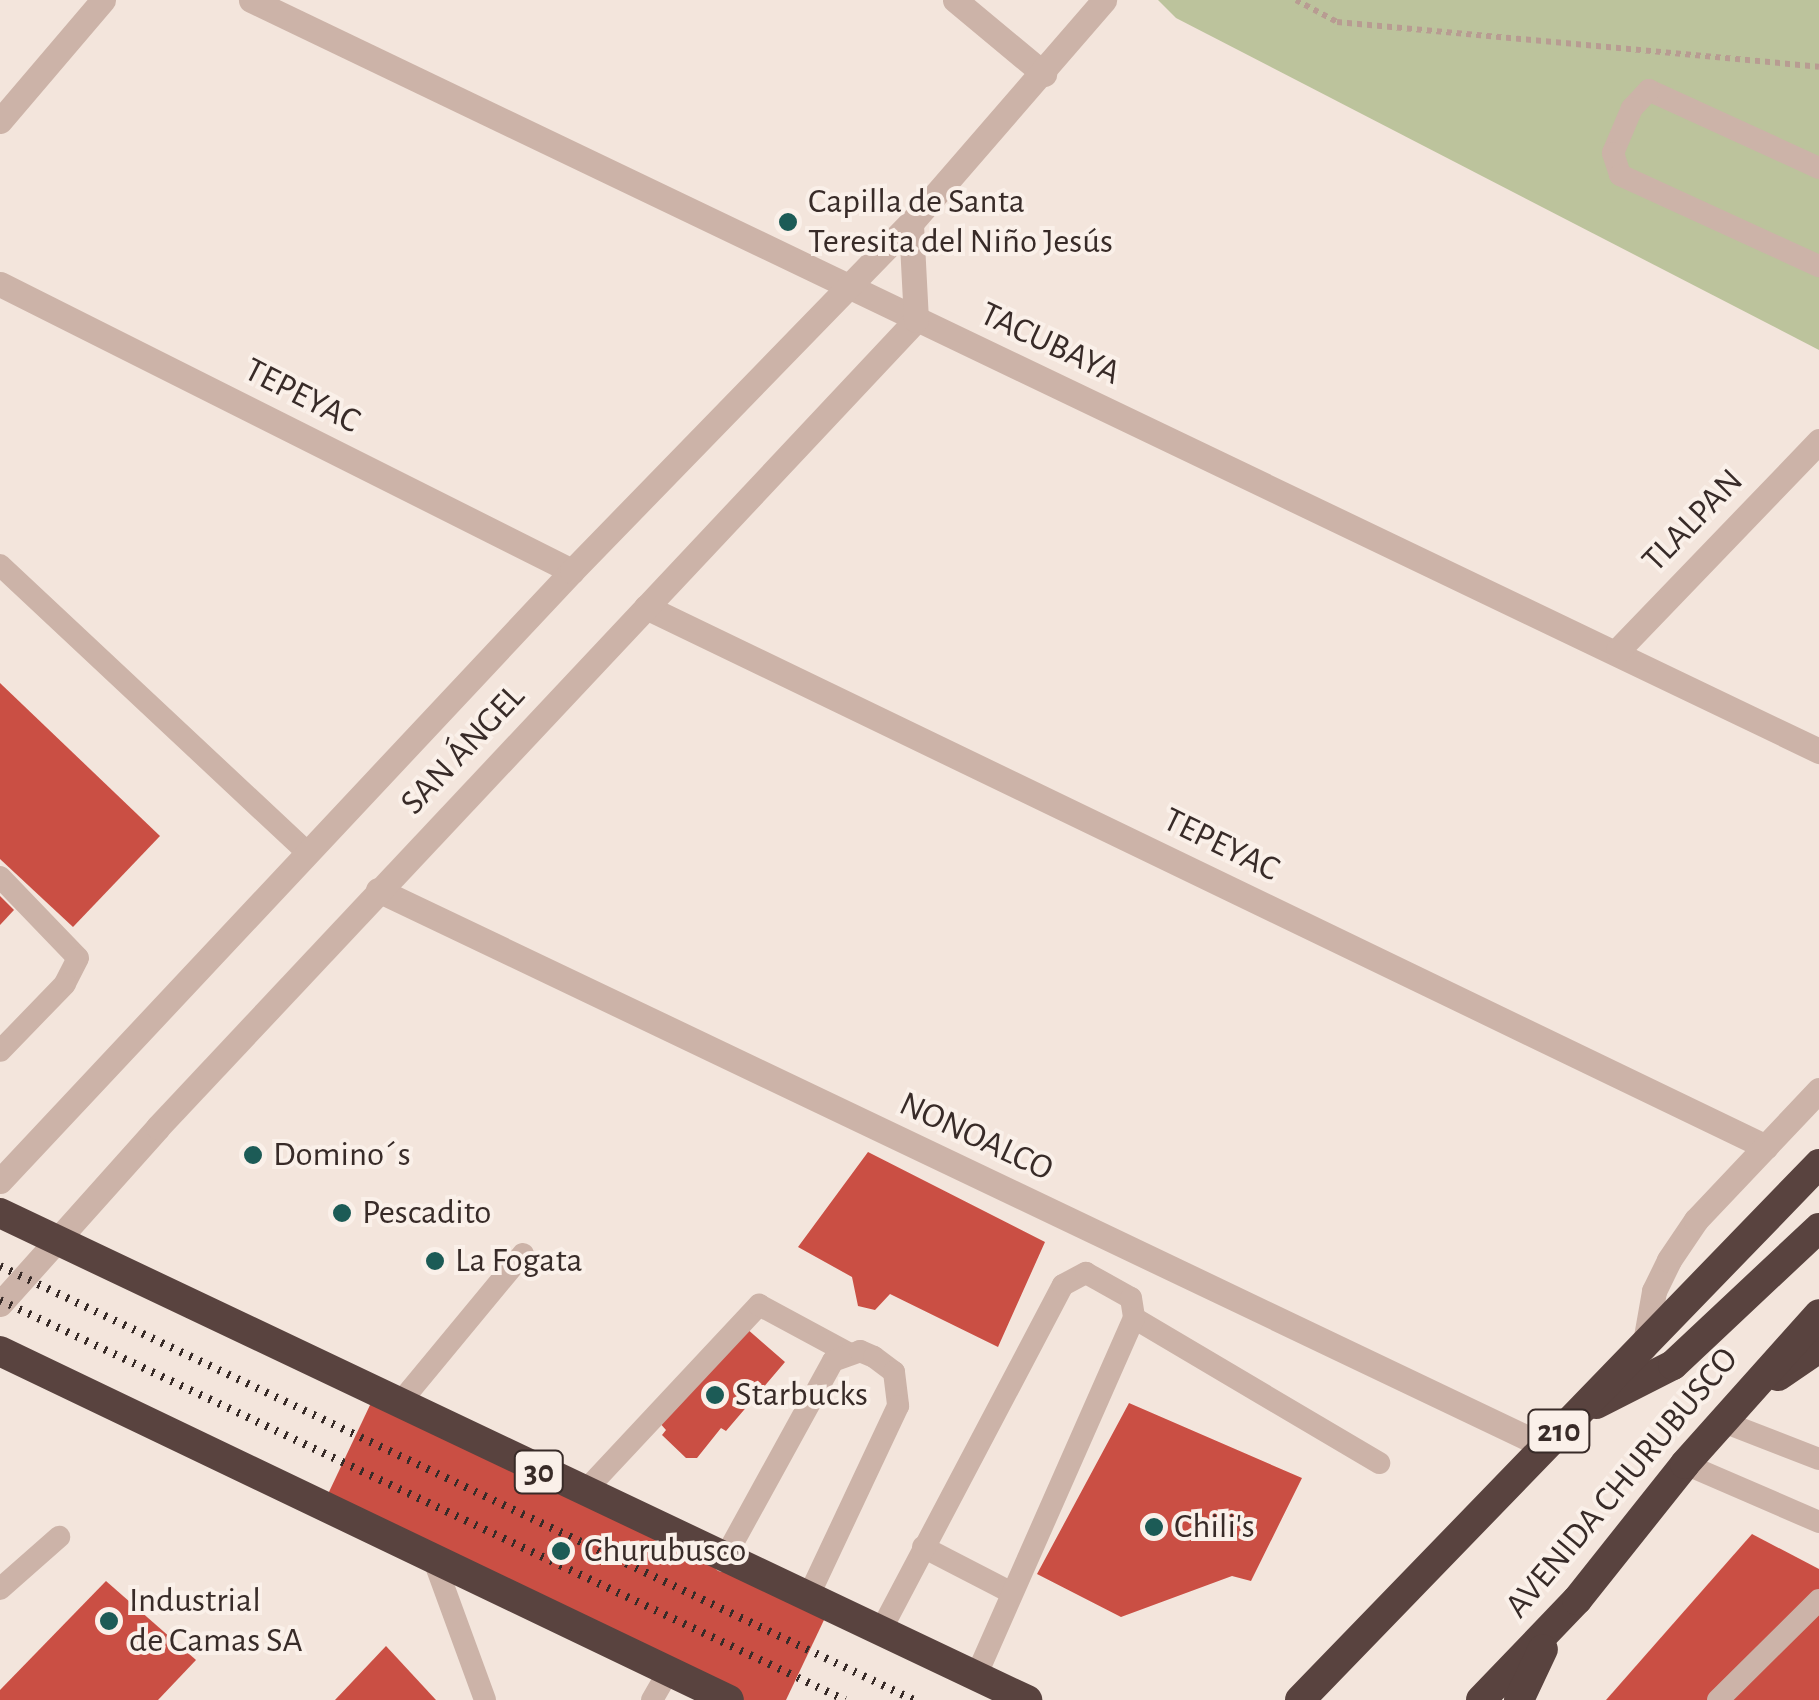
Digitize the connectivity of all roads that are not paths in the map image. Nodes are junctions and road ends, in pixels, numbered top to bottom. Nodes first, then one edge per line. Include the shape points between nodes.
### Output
1 (103, 0) edge
2 (251, 0) edge
3 (955, 0) edge
4 (1104, 0) edge
5 (1044, 74) junction
6 (0, 121) edge
7 (1819, 168) edge
8 (911, 223) junction
9 (1819, 266) edge
10 (0, 284) edge
11 (845, 285) junction
12 (916, 320) junction
13 (1819, 441) edge
14 (0, 564) edge
15 (572, 571) junction
16 (646, 607) junction
17 (1618, 650) junction
18 (1819, 751) edge
19 (308, 853) junction
20 (0, 877) edge
21 (378, 890) junction
22 (0, 1051) edge
23 (1819, 1090) edge
24 (1766, 1147) junction
25 (1819, 1164) edge
26 (0, 1182) edge
27 (0, 1214) edge
28 (1819, 1228) edge
29 (55, 1239) junction
30 (523, 1254) dead end
31 (0, 1304) edge
32 (1819, 1314) edge
33 (1134, 1318) junction
34 (1819, 1348) edge
35 (1644, 1349) junction
36 (0, 1351) edge
37 (848, 1353) junction
38 (398, 1405) junction
39 (1581, 1410) junction
40 (1730, 1412) junction
41 (1544, 1446) junction
42 (1819, 1459) edge
43 (1380, 1463) dead end
44 (1685, 1464) junction
45 (583, 1493) junction
46 (1819, 1522) edge
47 (59, 1538) dead end
48 (923, 1547) junction
49 (432, 1555) junction
50 (723, 1561) junction
51 (0, 1590) edge
52 (1010, 1592) junction
53 (807, 1599) junction
54 (1577, 1600) junction
55 (1819, 1600) edge
56 (880, 1632) junction
57 (669, 1671) junction
58 (976, 1676) junction
59 (485, 1700) edge
60 (652, 1700) edge
61 (729, 1700) edge
62 (1027, 1700) edge
63 (1300, 1700) edge
64 (1481, 1700) edge
65 (1519, 1700) edge
66 (1718, 1700) edge

1 - 6 street
2 - 11 street, TACUBAYA
3 - 5 street
4 - 5 street, SAN ÁNGEL
5 - 8 street, SAN ÁNGEL
7 - 9 lane via 1649,90 1632,108 1614,153 1620,175
8 - 11 street, SAN ÁNGEL
8 - 12 street
10 - 15 street, TEPEYAC
11 - 12 street, TACUBAYA
11 - 15 street, SAN ÁNGEL
12 - 16 street, SAN ÁNGEL
12 - 17 street, TACUBAYA
13 - 17 street, TLALPAN
14 - 19 lane
15 - 19 street, SAN ÁNGEL
16 - 21 street, SAN ÁNGEL
16 - 24 street, TEPEYAC
17 - 18 street, TACUBAYA
19 - 26 street, SAN ÁNGEL
20 - 22 lane via 78,958 65,984
21 - 29 street, SAN ÁNGEL
21 - 41 street, NONOALCO
23 - 24 street
24 - 35 street via 1696,1220 1669,1260 1654,1291
25 - 35 highway, AVENIDA CHURUBUSCO / 210
27 - 29 highway, 30
28 - 39 highway via 1673,1365
29 - 31 street, SAN ÁNGEL
29 - 38 highway, 30
30 - 38 lane
32 - 40 highway, AVENIDA CHURUBUSCO
33 - 43 lane
33 - 48 lane via 1135,1304 1124,1292 1086,1274 1069,1278
33 - 52 lane
34 - 40 highway
35 - 39 highway, AVENIDA CHURUBUSCO / 210
36 - 49 highway
37 - 45 lane via 759,1304
37 - 50 lane via 822,1379
37 - 53 lane via 874,1357 894,1372 898,1406
38 - 45 highway, 30
39 - 41 highway, AVENIDA CHURUBUSCO / 210
40 - 42 lane
40 - 44 highway, AVENIDA CHURUBUSCO
41 - 63 highway, AVENIDA CHURUBUSCO / 210
44 - 46 lane
44 - 54 highway, AVENIDA CHURUBUSCO
45 - 50 highway, 30
47 - 51 lane
48 - 52 lane
48 - 56 lane
49 - 57 highway
49 - 59 lane
50 - 53 highway, 30
52 - 58 lane
53 - 56 highway, 30
54 - 64 highway, AVENIDA CHURUBUSCO
54 - 65 highway via 1533,1663
55 - 66 lane
56 - 58 highway, 30
57 - 60 lane
57 - 61 highway
58 - 62 highway, 30

